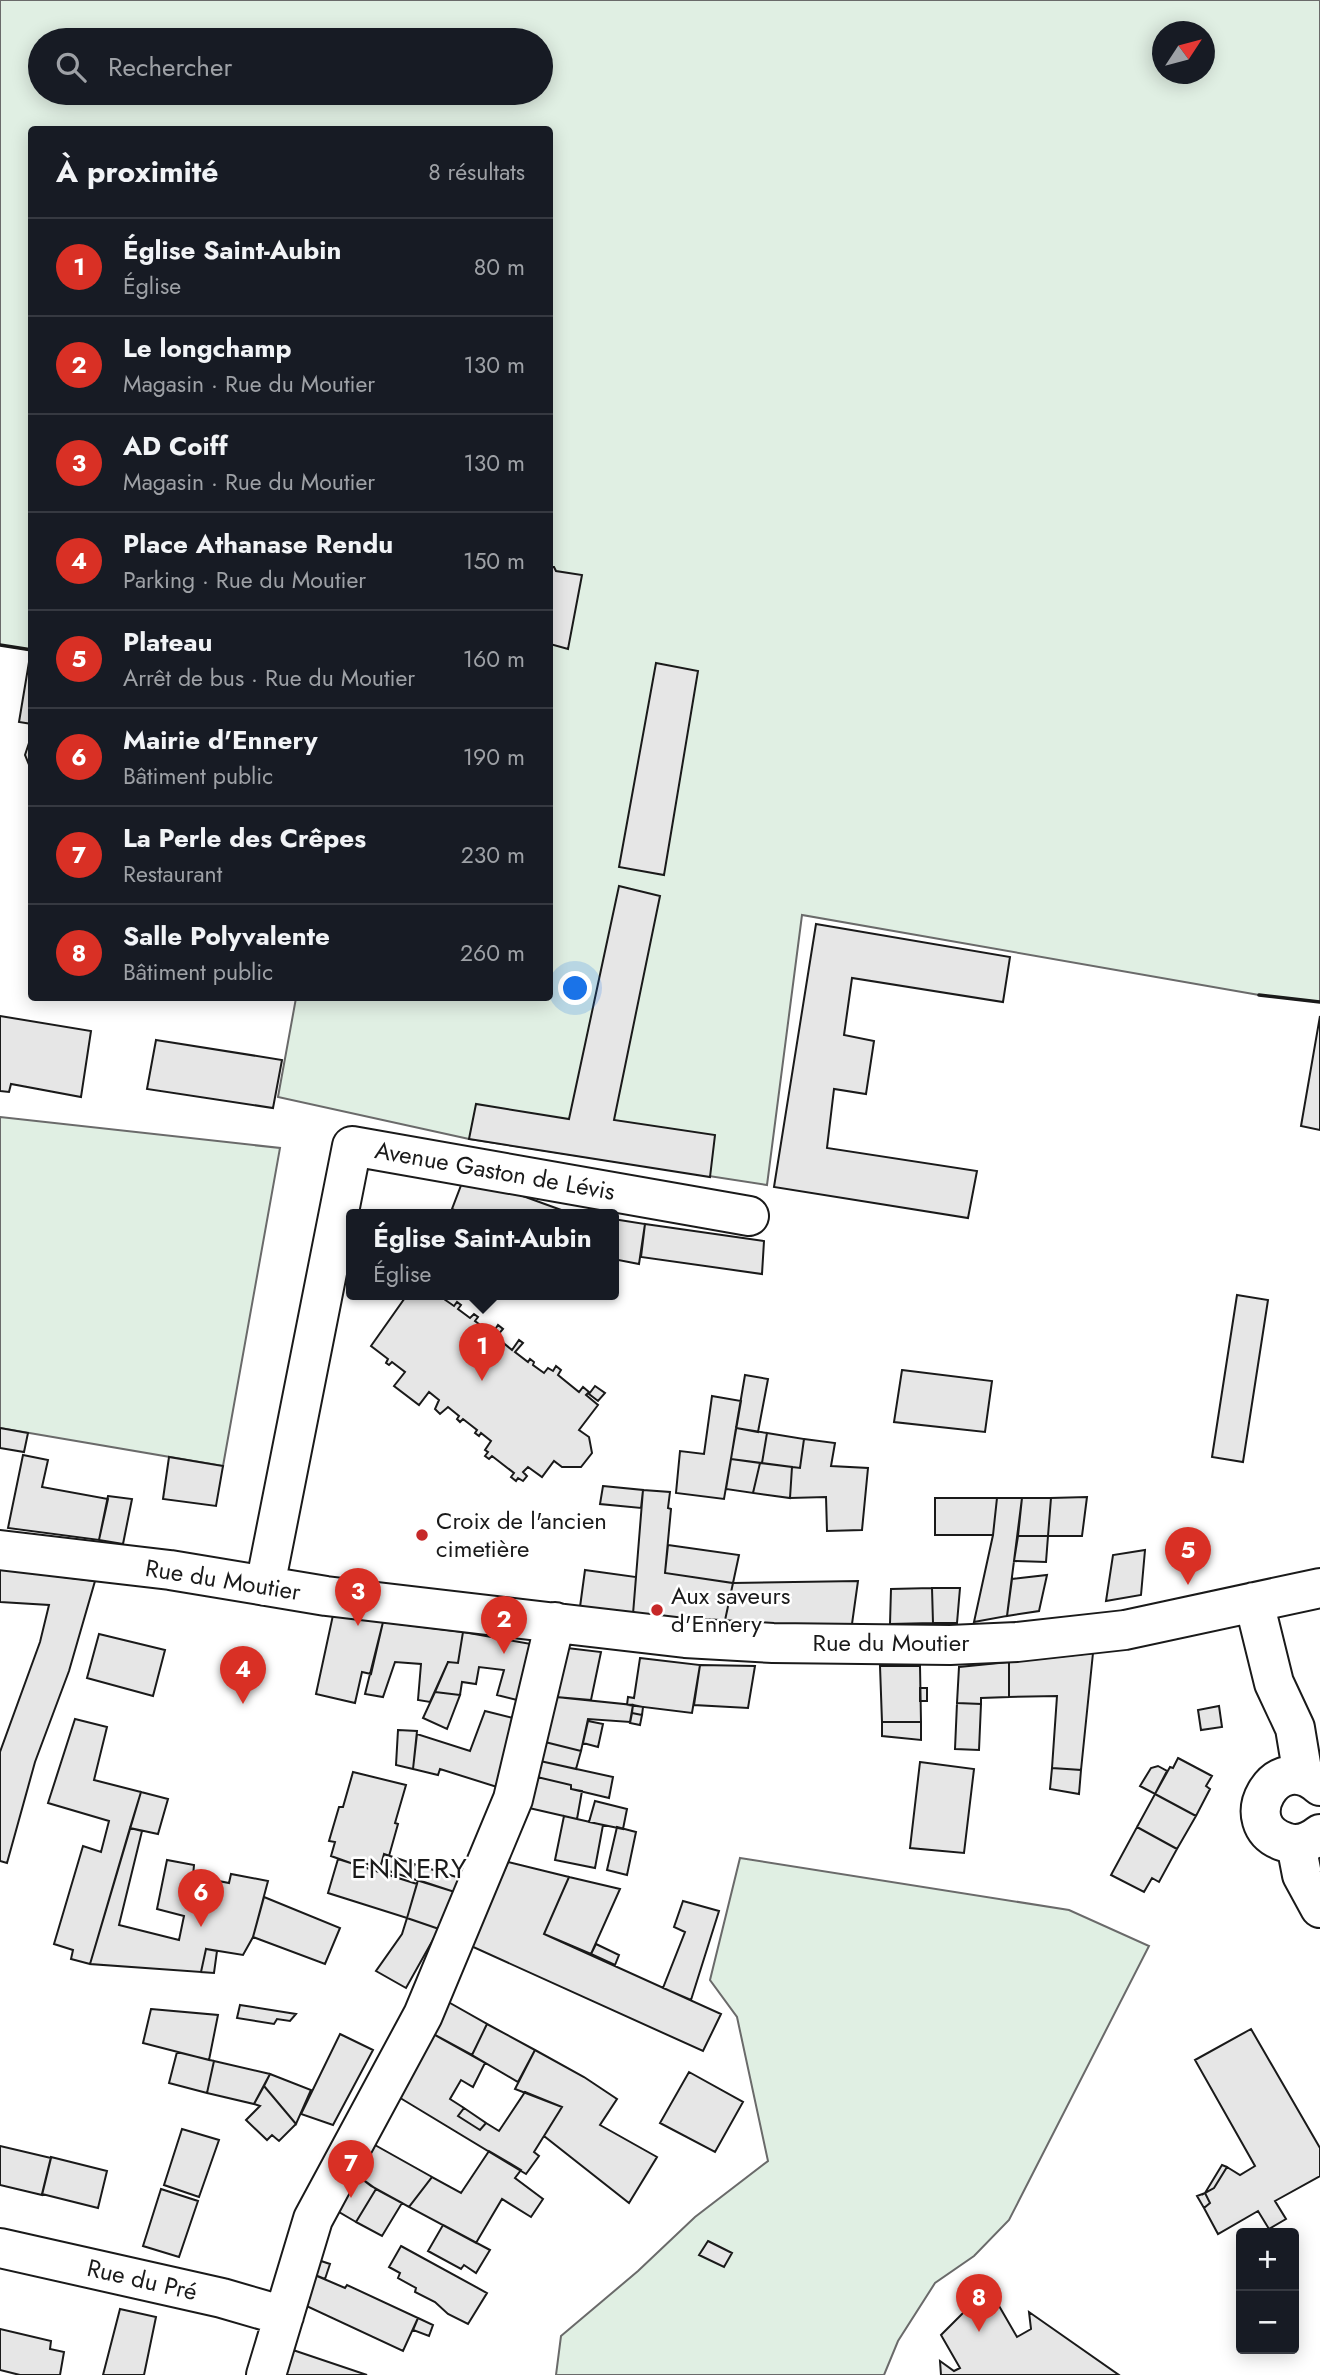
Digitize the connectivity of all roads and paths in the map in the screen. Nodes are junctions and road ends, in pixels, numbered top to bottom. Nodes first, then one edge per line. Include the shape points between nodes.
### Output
1 (749, 1216) dead end
2 (0, 1550) edge
3 (265, 1586) junction
4 (1320, 1588) edge
5 (1254, 1602) junction
6 (555, 1622) junction
7 (1312, 1781) edge
8 (1308, 1839) edge
9 (1320, 1908) edge
10 (0, 2248) edge
11 (284, 2316) junction
12 (266, 2375) edge

1 - 3 street, Avenue Gaston de Lévis via 352,1146
2 - 3 street, Rue du Moutier
3 - 6 street, Rue du Moutier
4 - 5 street, Rue du Moutier
5 - 6 street, Rue du Moutier via 1125,1630 950,1645 685,1638
5 - 7 street via 1274,1683
6 - 11 street via 513,1799 423,2015 313,2219
7 - 8 street via 1291,1775 1275,1781 1264,1794 1261,1810 1269,1833 1283,1842
8 - 9 street via 1302,1875
10 - 11 street, Rue du Pré
11 - 12 street

